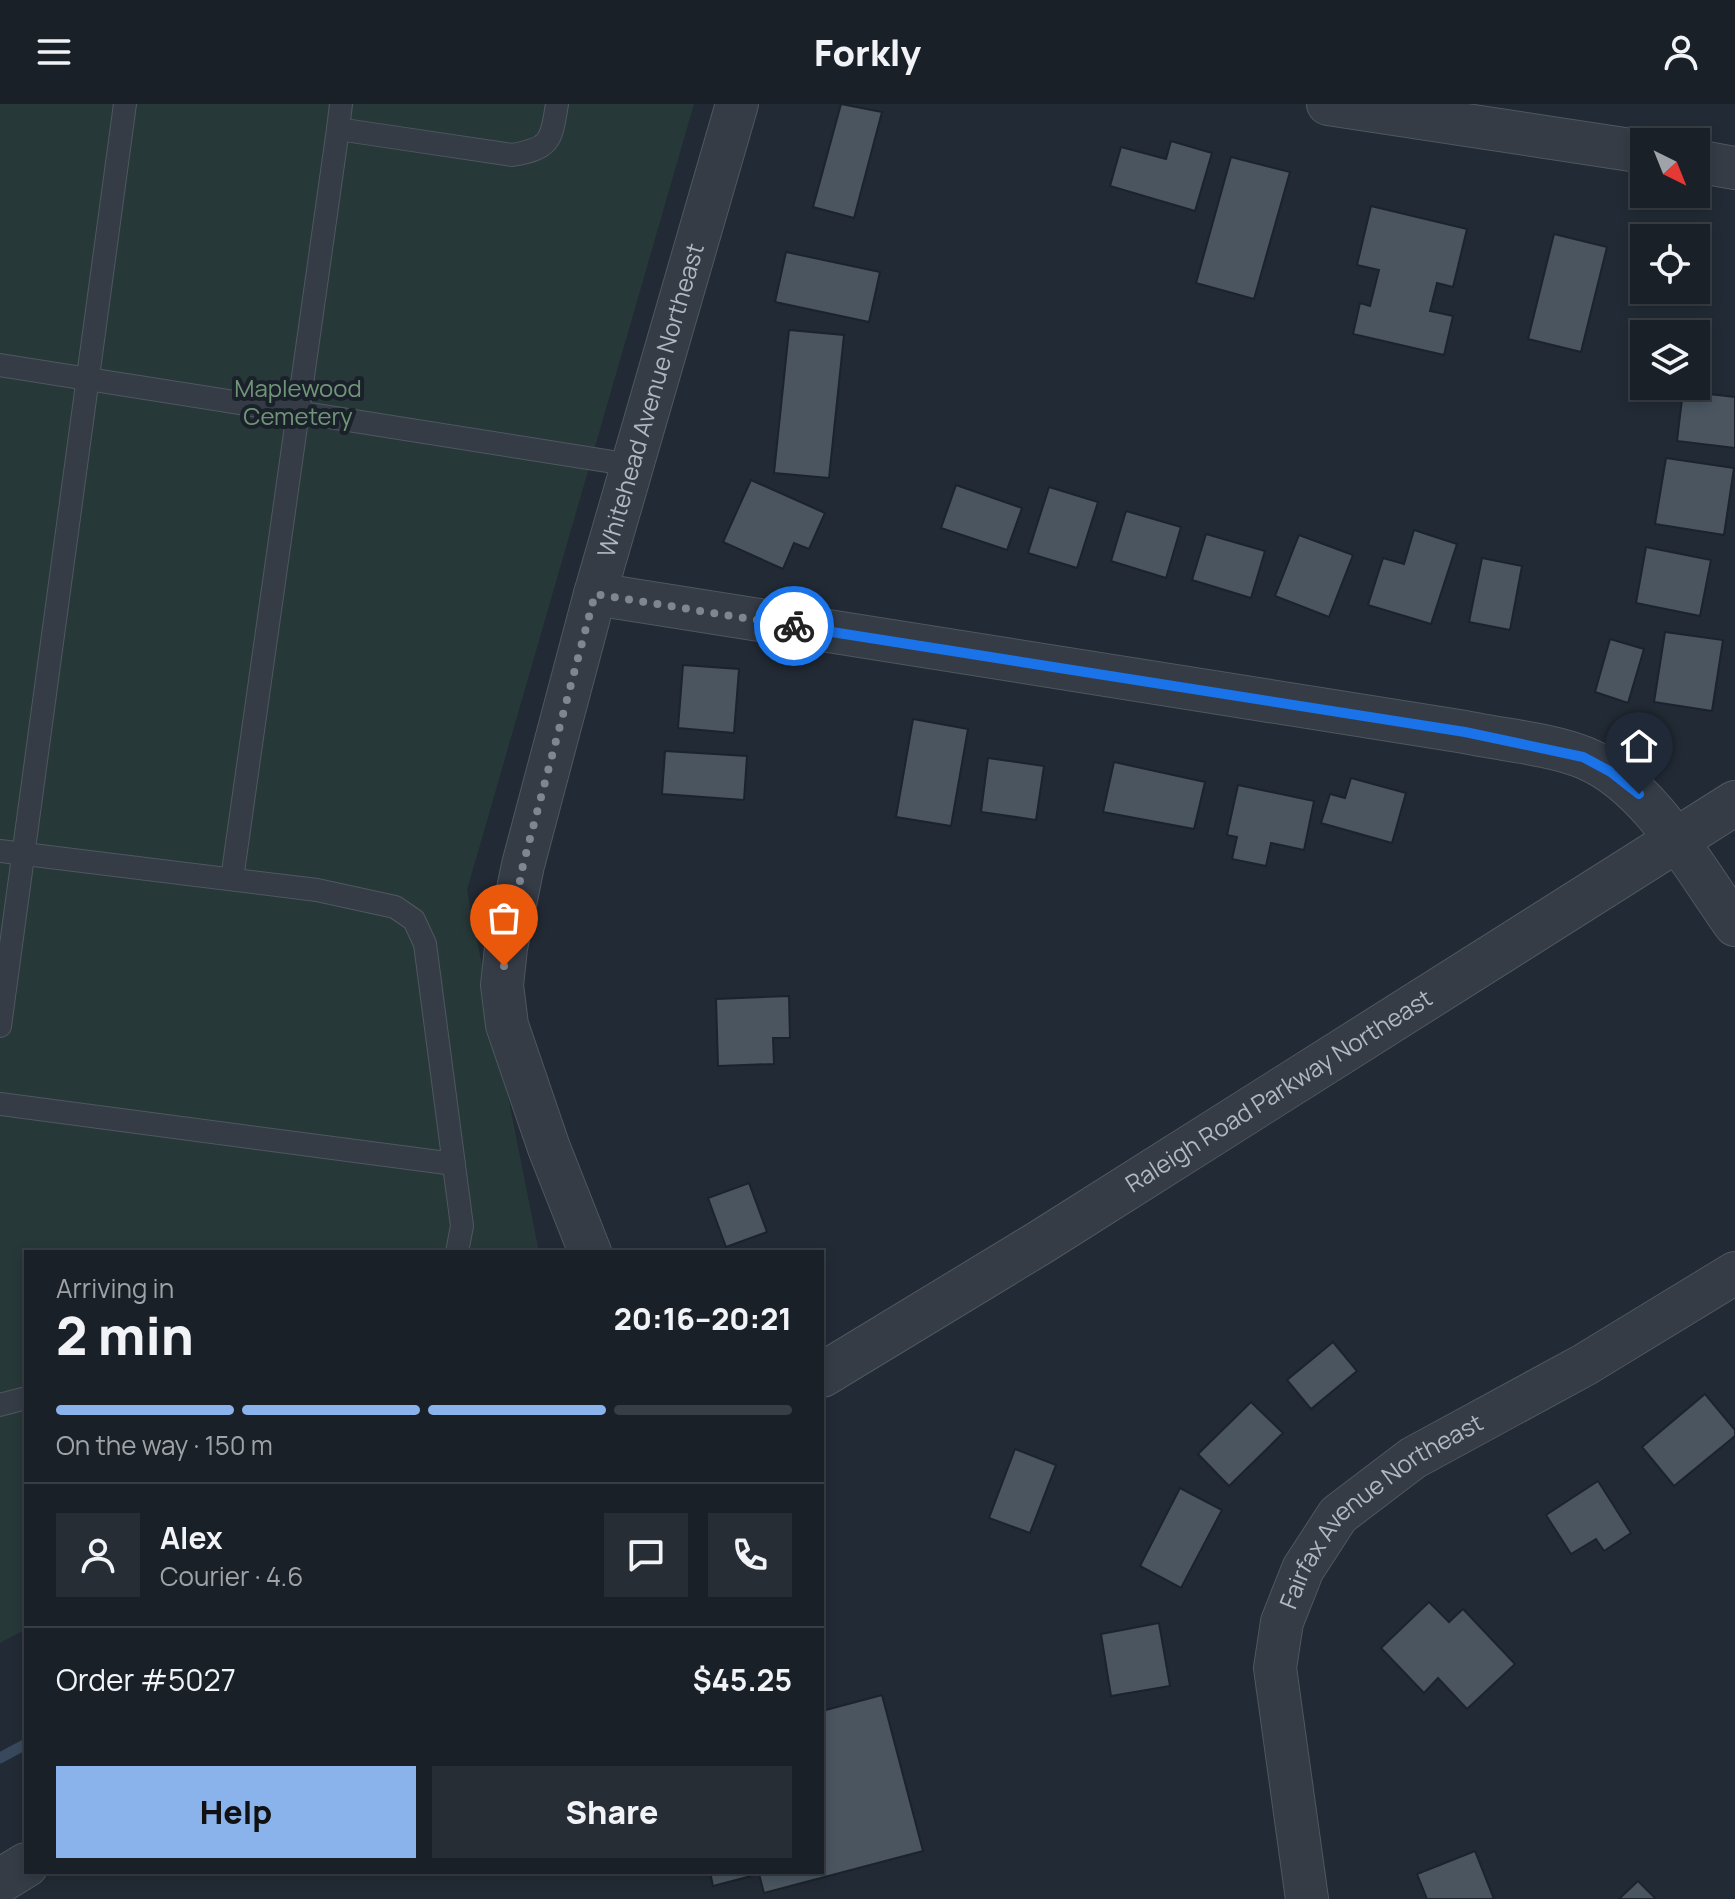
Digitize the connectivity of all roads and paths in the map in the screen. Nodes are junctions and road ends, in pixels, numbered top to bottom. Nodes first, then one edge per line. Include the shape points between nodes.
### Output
1 (125, 104) edge
2 (341, 104) edge
3 (557, 104) edge
4 (737, 104) edge
5 (1328, 104) edge
6 (338, 129) junction
7 (1630, 150) edge
8 (1710, 164) edge
9 (1735, 168) edge
10 (0, 365) edge
11 (86, 378) junction
12 (297, 409) junction
13 (632, 465) junction
14 (595, 594) junction
15 (1735, 803) edge
16 (1675, 843) junction
17 (10, 853) edge
18 (232, 879) junction
19 (1735, 925) edge
20 (0, 1026) edge
21 (0, 1104) edge
22 (454, 1164) junction
23 (457, 1250) edge
24 (589, 1250) edge
25 (1735, 1273) edge
26 (824, 1374) edge
27 (24, 1399) edge
28 (0, 1405) edge
29 (24, 1866) edge
30 (0, 1881) edge
31 (1307, 1899) edge

1 - 11 lane
2 - 6 lane
3 - 6 lane via 552,137 537,151 512,155
4 - 13 street, Whitehead Avenue Northeast
5 - 7 street
6 - 12 lane
8 - 9 street
10 - 11 lane
11 - 12 lane
11 - 17 lane
12 - 13 lane
12 - 18 lane
13 - 14 street, Whitehead Avenue Northeast
14 - 16 street via 1465,732 1583,757 1639,794
14 - 24 street, Whitehead Avenue Northeast via 523,865 502,985 507,1025
15 - 16 street, Raleigh Road Parkway Northeast
16 - 19 street
16 - 26 street, Raleigh Road Parkway Northeast
17 - 18 lane
17 - 20 lane
18 - 22 lane via 395,907 414,920 425,944
21 - 22 lane
22 - 23 lane via 462,1226
25 - 31 street, Fairfax Avenue Northeast via 1596,1358 1413,1458 1338,1515 1298,1582 1282,1622 1275,1668
27 - 28 lane
29 - 30 street

